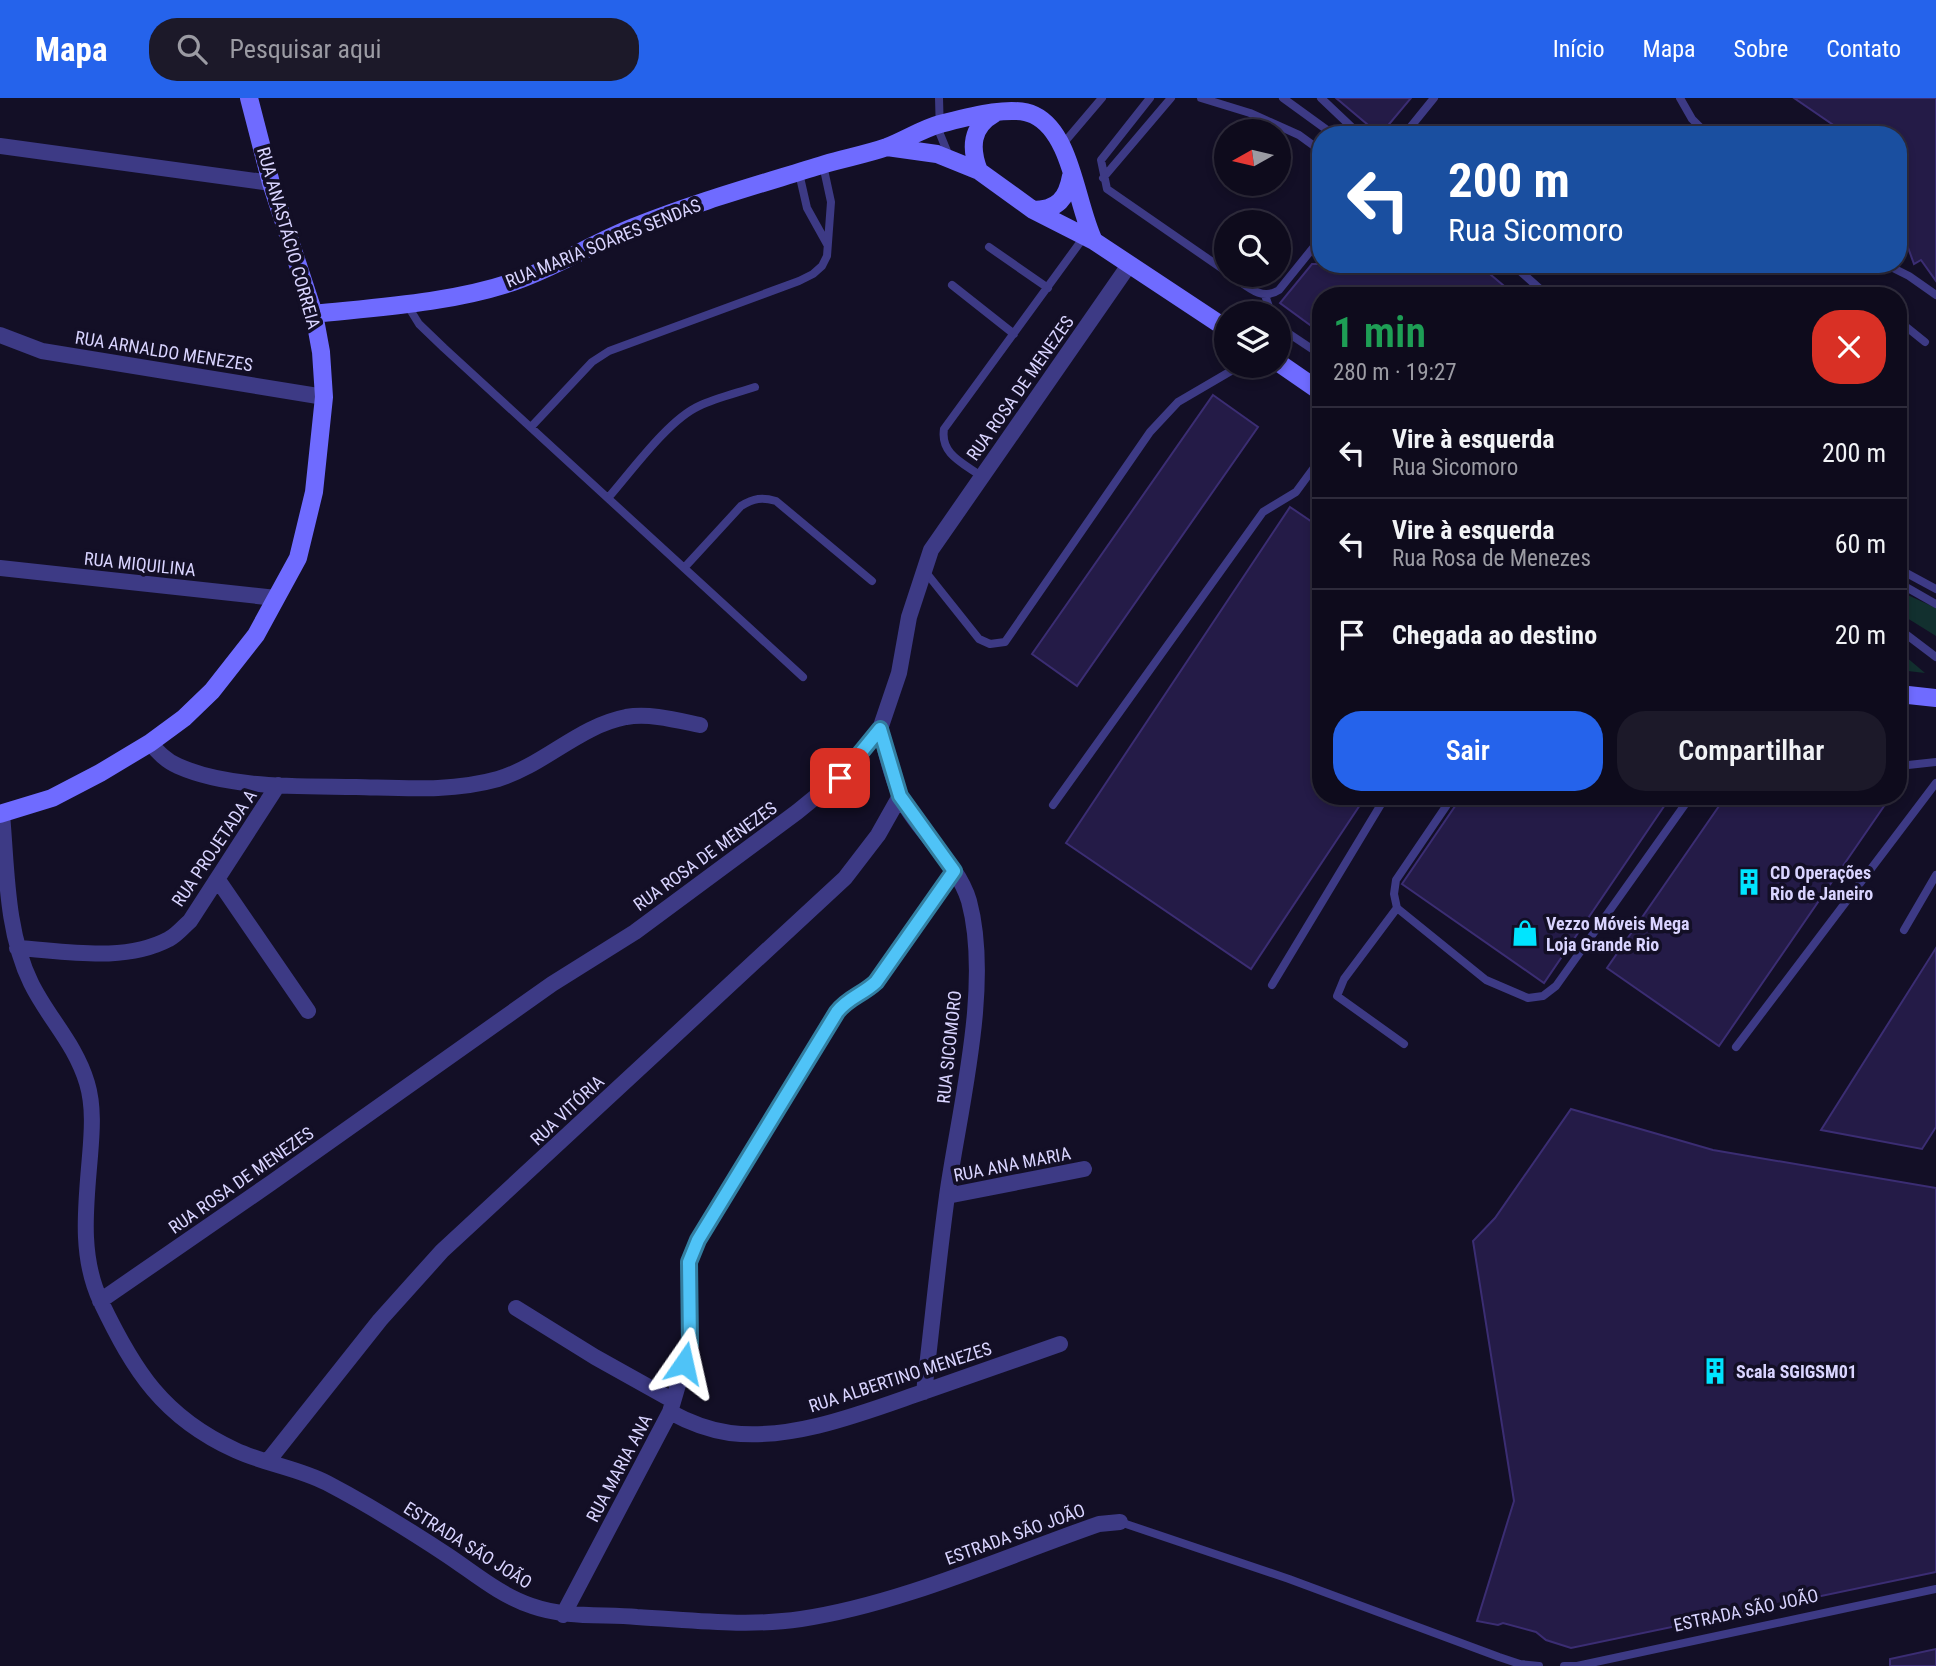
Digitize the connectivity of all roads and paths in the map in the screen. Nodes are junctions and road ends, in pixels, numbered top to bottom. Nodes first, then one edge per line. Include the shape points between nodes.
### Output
1 (249, 98) edge
2 (939, 98) edge
3 (1102, 98) edge
4 (1150, 98) edge
5 (1171, 98) edge
6 (1201, 98) edge
7 (1283, 98) edge
8 (1321, 98) edge
9 (1434, 98) edge
10 (1679, 98) edge
11 (997, 112) junction
12 (939, 125) junction
13 (1322, 126) edge
14 (1351, 126) edge
15 (1411, 126) edge
16 (1699, 126) edge
17 (1312, 144) edge
18 (1062, 145) junction
19 (0, 146) edge
20 (887, 146) junction
21 (950, 158) junction
22 (822, 165) junction
23 (979, 172) junction
24 (1072, 172) junction
25 (799, 173) junction
26 (1103, 178) junction
27 (271, 183) junction
28 (1033, 210) junction
29 (1089, 239) junction
30 (827, 244) junction
31 (989, 247) dead end
32 (1312, 249) edge
33 (1214, 263) edge
34 (1129, 265) junction
35 (1522, 273) edge
36 (1903, 273) edge
37 (951, 285) dead end
38 (1249, 287) edge
39 (1538, 287) edge
40 (1048, 288) junction
41 (1265, 295) junction
42 (1936, 295) edge
43 (1267, 301) edge
44 (406, 303) junction
45 (314, 314) junction
46 (1214, 321) edge
47 (1907, 327) edge
48 (1014, 334) junction
49 (0, 335) edge
50 (1291, 335) edge
51 (1925, 342) dead end
52 (1312, 349) edge
53 (1291, 372) edge
54 (1220, 378) edge
55 (755, 387) dead end
56 (1312, 387) edge
57 (324, 397) junction
58 (531, 427) junction
59 (1312, 470) edge
60 (981, 476) junction
61 (608, 498) junction
62 (0, 568) edge
63 (684, 568) junction
64 (924, 570) junction
65 (1907, 573) edge
66 (872, 581) dead end
67 (1907, 588) edge
68 (1936, 589) edge
69 (276, 598) junction
70 (1936, 604) edge
71 (1907, 635) edge
72 (1936, 657) edge
73 (803, 677) dead end
74 (1907, 695) edge
75 (1936, 698) edge
76 (699, 724) dead end
77 (880, 729) junction
78 (150, 743) junction
79 (1936, 762) edge
80 (1907, 765) edge
81 (1936, 783) edge
82 (278, 785) junction
83 (900, 796) junction
84 (1053, 805) dead end
85 (1381, 805) edge
86 (1446, 805) edge
87 (1685, 805) edge
88 (1, 814) edge
89 (954, 871) junction
90 (1936, 875) edge
91 (218, 880) junction
92 (1398, 908) junction
93 (1905, 930) dead end
94 (17, 948) junction
95 (1272, 985) dead end
96 (309, 1011) dead end
97 (1404, 1044) dead end
98 (1736, 1047) dead end
99 (1084, 1169) dead end
100 (947, 1196) junction
101 (100, 1301) junction
102 (516, 1308) dead end
103 (1060, 1344) dead end
104 (924, 1392) junction
105 (671, 1406) junction
106 (268, 1461) junction
107 (1120, 1522) joint
108 (1936, 1588) edge
109 (563, 1615) junction
110 (1539, 1666) edge
111 (1564, 1666) edge

1 - 27 main road, RUA ANASTÁCIO CORREIA
2 - 12 lane
3 - 18 lane
4 - 26 lane via 1101,160
5 - 26 lane
6 - 17 lane via 1250,113
7 - 13 lane
8 - 14 lane
9 - 15 lane
10 - 16 lane
11 - 12 main road, RUA MARIA SOARES SENDAS
11 - 18 main road, RUA MARIA SOARES SENDAS via 1034,114 1053,129
11 - 23 main road via 982,121 975,135 973,154
12 - 20 main road, RUA MARIA SOARES SENDAS
12 - 21 lane
18 - 24 main road, RUA MARIA SOARES SENDAS
19 - 27 street
20 - 21 main road, RUA MARIA SOARES SENDAS
20 - 22 main road, RUA MARIA SOARES SENDAS
21 - 23 main road, RUA MARIA SOARES SENDAS
22 - 25 main road, RUA MARIA SOARES SENDAS
22 - 30 lane via 831,202
23 - 28 main road, RUA MARIA SOARES SENDAS
24 - 28 main road via 1062,201
24 - 29 main road, RUA MARIA SOARES SENDAS
25 - 30 lane via 807,208
25 - 44 main road, RUA MARIA SOARES SENDAS via 680,209 513,282
26 - 33 lane via 1107,189 1126,204
27 - 45 main road, RUA ANASTÁCIO CORREIA
28 - 29 main road, RUA MARIA SOARES SENDAS
29 - 34 main road, RUA MARIA SOARES SENDAS
29 - 40 lane
30 - 58 lane via 827,256 813,274 610,351 592,362
31 - 40 lane
32 - 41 lane via 1279,290
34 - 46 main road, RUA MARIA SOARES SENDAS
34 - 60 street, RUA ROSA DE MENEZES
35 - 39 lane
36 - 42 lane
37 - 48 lane
38 - 41 lane
40 - 48 lane
41 - 43 lane
44 - 45 main road, RUA MARIA SOARES SENDAS
44 - 58 lane via 419,324
45 - 57 main road, RUA ANASTÁCIO CORREIA
47 - 51 lane
48 - 60 lane via 944,429 950,455
49 - 57 street, RUA ARNALDO MENEZES via 42,351
50 - 52 lane
53 - 56 main road
54 - 64 lane via 1178,401 1150,432 1005,642 979,639
55 - 61 lane via 687,413
57 - 69 main road, RUA ANASTÁCIO CORREIA via 314,492 298,558
58 - 61 lane
59 - 84 lane via 1296,492 1263,512
60 - 64 street, RUA ROSA DE MENEZES via 931,550
61 - 63 lane
62 - 69 street, RUA MIQUILINA
63 - 66 lane via 741,506 764,497 776,501
63 - 73 lane
64 - 77 street, RUA ROSA DE MENEZES
65 - 68 lane
67 - 70 lane
69 - 78 main road, RUA ANASTÁCIO CORREIA via 256,635 212,691
71 - 72 lane
74 - 75 main road
76 - 82 street via 629,716 608,722 523,771 460,786
77 - 83 street, RUA SICOMORO
77 - 101 street, RUA ROSA DE MENEZES via 840,778 635,932 552,984
78 - 82 street via 169,761 196,773
78 - 88 main road, RUA ANASTÁCIO CORREIA via 52,798
79 - 80 lane
81 - 98 lane
82 - 91 street, RUA PROJETADA A
83 - 89 street, RUA SICOMORO
83 - 106 street, RUA VITÓRIA via 845,878 442,1251 380,1320
85 - 95 lane
86 - 92 lane via 1396,880
87 - 92 lane via 1556,986 1543,996 1528,998 1486,980
88 - 94 street, ESTRADA SÃO JOÃO
89 - 100 street, RUA SICOMORO via 968,900 974,932 975,994
89 - 105 street, RUA MARIA ANA via 876,982 837,1012 698,1240 689,1262 690,1344
90 - 93 lane
91 - 94 street, RUA PROJETADA A via 190,921 172,938 152,947 97,953
91 - 96 street
92 - 97 lane via 1344,979 1337,996
94 - 101 street, ESTRADA SÃO JOÃO via 32,985 76,1052 89,1087 87,1253
99 - 100 street, RUA ANA MARIA
100 - 104 street, RUA SICOMORO
101 - 106 street, ESTRADA SÃO JOÃO via 139,1372 180,1419 237,1452
102 - 105 street, RUA ALBERTINO MENEZES
103 - 104 street, RUA ALBERTINO MENEZES
104 - 105 street, RUA ALBERTINO MENEZES via 861,1413 761,1434 697,1427
105 - 109 street, RUA MARIA ANA
106 - 109 street, ESTRADA SÃO JOÃO via 326,1482 494,1587 528,1605
107 - 109 street, ESTRADA SÃO JOÃO via 1099,1524 856,1608 800,1619 736,1623
107 - 110 lane, ESTRADA SÃO JOÃO via 1499,1657
108 - 111 lane, ESTRADA SÃO JOÃO

